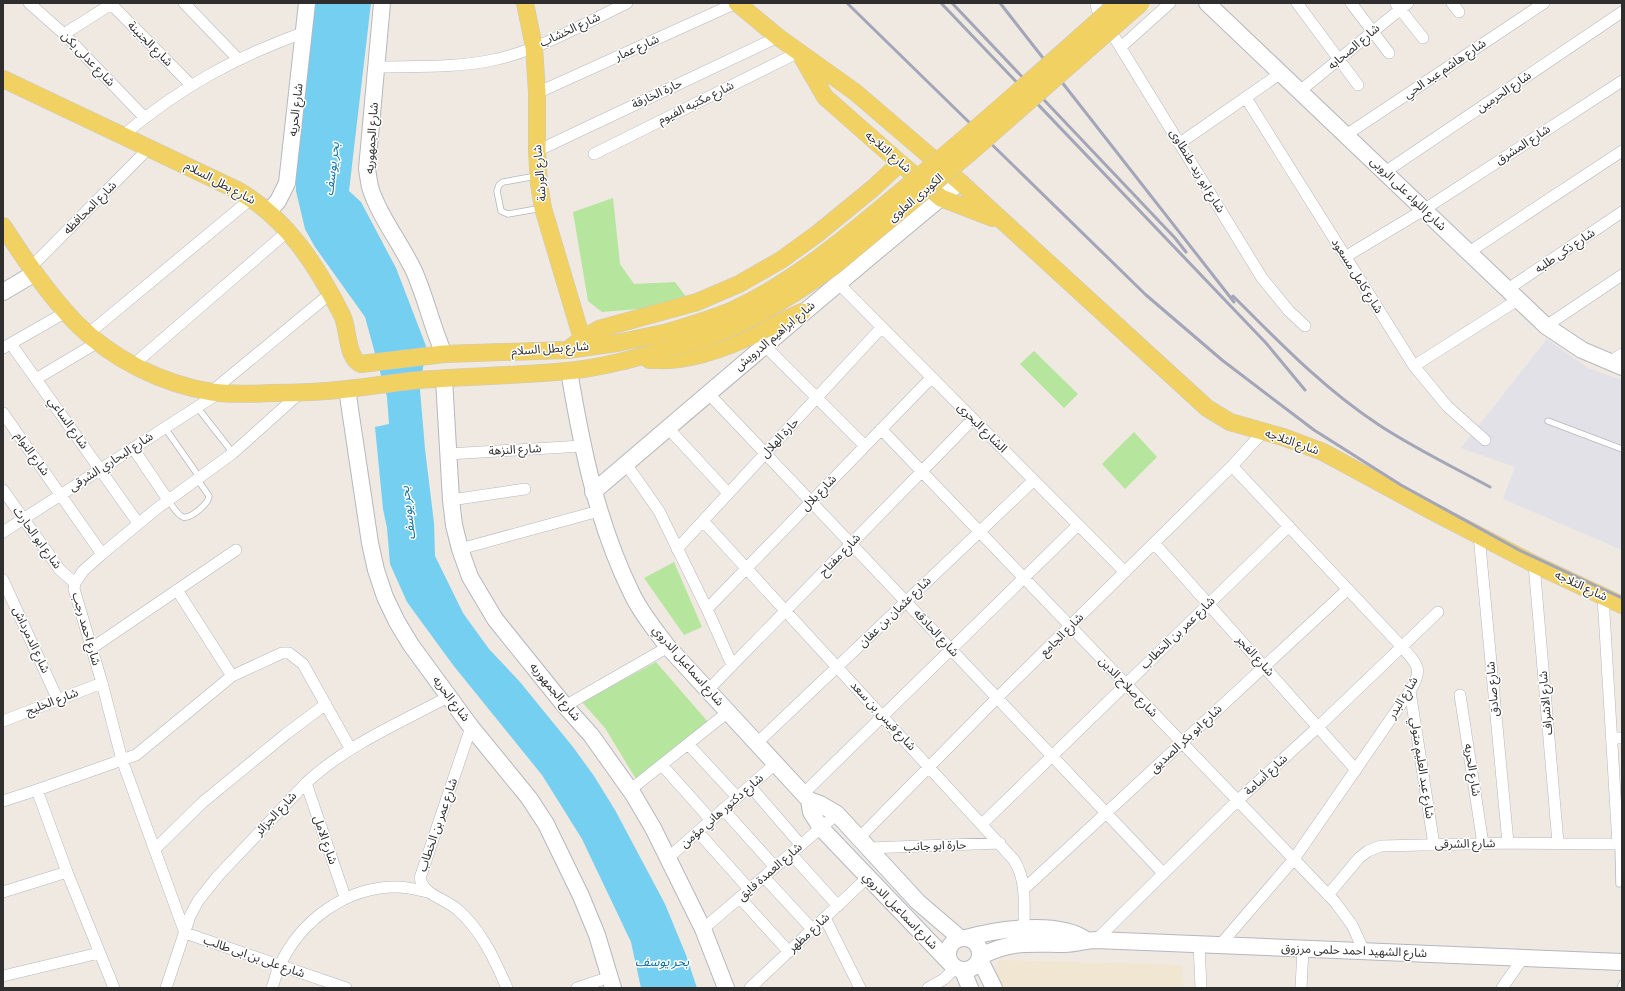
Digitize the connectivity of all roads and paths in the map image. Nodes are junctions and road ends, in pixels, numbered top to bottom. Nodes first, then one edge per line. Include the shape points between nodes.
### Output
1 (29, 3) edge
2 (111, 3) edge
3 (184, 3) edge
4 (307, 3) edge
5 (382, 3) edge
6 (524, 3) edge
7 (627, 3) edge
8 (736, 3) edge
9 (1118, 3) edge
10 (1142, 3) edge
11 (1170, 3) edge
12 (1207, 3) edge
13 (1297, 3) edge
14 (1351, 3) edge
15 (1544, 3) edge
16 (1401, 5) edge
17 (1096, 6) edge
18 (1622, 12) edge
19 (1373, 31) junction
20 (305, 32) junction
21 (64, 34) junction
22 (778, 37) junction
23 (1423, 38) dead end
24 (534, 47) junction
25 (1121, 47) junction
26 (798, 52) junction
27 (1389, 53) dead end
28 (238, 59) junction
29 (1339, 59) junction
30 (377, 67) junction
31 (1281, 73) junction
32 (3, 79) edge
33 (1622, 81) edge
34 (191, 85) junction
35 (1358, 85) dead end
36 (1300, 91) junction
37 (537, 93) junction
38 (1246, 98) junction
39 (144, 118) junction
40 (1346, 135) junction
41 (122, 136) junction
42 (1180, 143) junction
43 (149, 148) junction
44 (537, 151) junction
45 (1622, 151) edge
46 (594, 154) dead end
47 (900, 163) junction
48 (1385, 172) junction
49 (538, 175) junction
50 (960, 182) junction
51 (252, 198) junction
52 (941, 198) junction
53 (543, 208) junction
54 (1425, 209) junction
55 (269, 211) junction
56 (1622, 212) edge
57 (1002, 221) junction
58 (3, 226) edge
59 (288, 231) junction
60 (1469, 252) junction
61 (1345, 257) junction
62 (33, 270) junction
63 (1622, 275) edge
64 (839, 284) junction
65 (3, 292) edge
66 (331, 293) junction
67 (1513, 294) junction
68 (66, 312) junction
69 (802, 312) junction
70 (1305, 326) dead end
71 (1546, 326) junction
72 (882, 327) junction
73 (668, 332) joint
74 (93, 338) junction
75 (582, 339) junction
76 (764, 345) junction
77 (7, 346) edge
78 (568, 350) junction
79 (664, 350) joint
80 (438, 355) junction
81 (625, 361) junction
82 (1618, 361) edge
83 (133, 365) junction
84 (1414, 366) junction
85 (568, 371) junction
86 (932, 377) junction
87 (36, 379) junction
88 (439, 379) junction
89 (347, 389) junction
90 (215, 392) junction
91 (301, 392) junction
92 (708, 393) junction
93 (817, 398) junction
94 (197, 407) junction
95 (3, 414) edge
96 (973, 419) junction
97 (1548, 421) dead end
98 (164, 428) junction
99 (668, 428) junction
100 (881, 429) junction
101 (1263, 432) junction
102 (1485, 440) dead end
103 (582, 446) junction
104 (865, 446) junction
105 (133, 448) junction
106 (1622, 449) edge
107 (233, 453) junction
108 (448, 454) junction
109 (765, 454) junction
110 (626, 464) junction
111 (1232, 466) junction
112 (100, 469) junction
113 (922, 471) junction
114 (199, 479) junction
115 (1034, 480) junction
116 (525, 489) dead end
117 (3, 490) edge
118 (593, 492) junction
119 (728, 493) junction
120 (60, 495) junction
121 (168, 500) junction
122 (451, 500) junction
123 (811, 502) junction
124 (599, 511) junction
125 (23, 519) junction
126 (703, 521) junction
127 (138, 523) junction
128 (1078, 525) junction
129 (1289, 526) junction
130 (3, 532) edge
131 (980, 532) junction
132 (1479, 535) junction
133 (1154, 542) junction
134 (851, 544) junction
135 (460, 549) junction
136 (677, 549) junction
137 (236, 550) dead end
138 (102, 554) junction
139 (1534, 564) junction
140 (746, 568) junction
141 (1125, 572) junction
142 (1025, 578) junction
143 (3, 580) edge
144 (75, 583) junction
145 (177, 590) junction
146 (1348, 590) junction
147 (1603, 596) junction
148 (906, 602) junction
149 (1208, 604) junction
150 (1622, 605) edge
151 (707, 609) junction
152 (786, 610) junction
153 (1438, 612) dead end
154 (1071, 627) junction
155 (668, 647) junction
156 (1402, 647) junction
157 (92, 648) junction
158 (952, 650) junction
159 (732, 665) junction
160 (837, 667) junction
161 (1265, 667) junction
162 (232, 676) junction
163 (102, 683) junction
164 (1126, 684) junction
165 (708, 690) junction
166 (1410, 691) junction
167 (1460, 695) dead end
168 (448, 697) junction
169 (997, 698) junction
170 (58, 700) junction
171 (326, 704) junction
172 (565, 706) junction
173 (3, 708) edge
174 (728, 712) junction
175 (883, 717) junction
176 (5, 720) edge
177 (471, 727) junction
178 (1318, 727) junction
179 (1617, 738) edge
180 (757, 743) junction
181 (1182, 743) junction
182 (688, 744) junction
183 (350, 748) junction
184 (1052, 756) junction
185 (122, 760) junction
186 (775, 764) junction
187 (662, 765) junction
188 (930, 767) junction
189 (1356, 770) junction
190 (306, 783) junction
191 (750, 786) junction
192 (37, 790) junction
193 (630, 790) junction
194 (738, 797) junction
195 (806, 797) junction
196 (3, 801) edge
197 (1237, 801) junction
198 (723, 810) junction
199 (1106, 813) junction
200 (837, 814) junction
201 (711, 820) junction
202 (982, 824) junction
203 (821, 828) junction
204 (698, 832) junction
205 (864, 843) junction
206 (1000, 843) junction
207 (1508, 843) junction
208 (1558, 843) junction
209 (1483, 844) junction
210 (1620, 844) edge
211 (801, 845) junction
212 (1434, 845) junction
213 (154, 849) junction
214 (791, 854) junction
215 (668, 858) junction
216 (1294, 859) junction
217 (775, 867) junction
218 (67, 872) junction
219 (1163, 873) junction
220 (764, 877) junction
221 (868, 878) junction
222 (1619, 884) dead end
223 (749, 889) junction
224 (1024, 889) junction
225 (3, 892) edge
226 (428, 892) junction
227 (1328, 895) junction
228 (345, 897) junction
229 (740, 898) junction
230 (838, 906) junction
231 (825, 918) junction
232 (1024, 928) junction
233 (703, 929) junction
234 (812, 930) junction
235 (185, 933) junction
236 (963, 938) junction
237 (1091, 940) junction
238 (1199, 944) junction
239 (1220, 946) junction
240 (1303, 949) junction
241 (1364, 951) junction
242 (789, 952) junction
243 (99, 953) junction
244 (980, 958) junction
245 (1523, 958) junction
246 (1622, 962) edge
247 (279, 966) junction
248 (956, 968) junction
249 (3, 976) edge
250 (611, 983) edge
251 (1622, 983) edge
252 (326, 985) edge
253 (114, 988) edge
254 (166, 988) edge
255 (272, 988) edge
256 (346, 988) edge
257 (506, 988) edge
258 (577, 988) edge
259 (726, 988) edge
260 (750, 988) edge
261 (860, 988) edge
262 (928, 988) edge
263 (970, 988) edge
264 (994, 988) edge
265 (1201, 988) edge
266 (1301, 988) edge
267 (1502, 988) edge
268 (1620, 988) edge

1 - 21 street, شارع عدلى يكن
2 - 21 street
2 - 34 street, شارع الجنينة
3 - 28 street
4 - 20 main road, شارع الحريه
5 - 30 main road, شارع الجمهوريه
6 - 24 main road, شارع الورشة
7 - 24 street, شارع الخشاب
8 - 22 main road, شارع الثلاجه
8 - 37 street, شارع عمار
9 - 73 main road, الكوبرى العلوى, bridge via 962,142 825,255 781,284 733,310
10 - 79 main road, الكوبرى العلوى, bridge via 971,152 811,283 740,323 710,336
11 - 25 street
12 - 31 main road, شارع اللواء على الروبى
13 - 29 street
14 - 19 street
15 - 40 street, شارع هاشم عبد الحي
16 - 19 street, شارع الصحابه
16 - 23 street
17 - 25 street, شارع ابو زيد طنطاوى
18 - 48 street, شارع الحرمين
19 - 27 street
19 - 29 street, شارع الصحابه
20 - 28 street
20 - 55 main road, شارع الحريه via 287,184
21 - 39 street, شارع عدلى يكن
22 - 26 main road, شارع الثلاجه
22 - 44 street, حارة الخارقة
24 - 30 street, شارع الخشاب via 493,60 457,65
24 - 37 main road, شارع الورشة
25 - 42 street, شارع ابو زيد طنطاوى
26 - 46 street, شارع مكتبه الفيوم
26 - 47 main road, شارع الثلاجه via 825,97
26 - 50 main road, شارع الثلاجه via 855,92
28 - 34 street
29 - 35 street
29 - 36 street, شارع الصحابه
30 - 80 main road, شارع الجمهوريه via 367,169 370,187 424,294 438,340
31 - 36 main road, شارع اللواء على الروبى
31 - 38 street
32 - 41 main road, شارع بطل السلام
33 - 54 street, شارع المشرق
34 - 39 street
36 - 40 main road, شارع اللواء على الروبى
37 - 44 main road, شارع الورشة
38 - 42 street
38 - 61 street, شارع كامل مسعود
39 - 41 street
40 - 48 main road, شارع اللواء على الروبى
41 - 43 main road, شارع بطل السلام
42 - 70 street, شارع ابو زيد طنطاوى via 1262,278
43 - 51 main road, شارع بطل السلام
43 - 62 street, شارع المحافظه
44 - 49 main road, شارع الورشة
45 - 60 street
47 - 52 main road, شارع الثلاجه
47 - 75 main road via 817,234 781,260 739,284 697,302 608,326
48 - 54 main road, شارع اللواء على الروبى
49 - 53 main road, شارع الورشة
49 - 53 lane via 503,182 497,191 501,211 508,214
50 - 52 main road, شارع ابراهيم الدرويش
50 - 57 main road, شارع الثلاجه
51 - 55 main road, شارع بطل السلام
51 - 74 street
52 - 57 main road, شارع الثلاجه
52 - 64 main road, شارع ابراهيم الدرويش
53 - 75 main road, شارع الورشة
54 - 60 main road, شارع اللواء على الروبى
54 - 61 street, شارع المشرق
55 - 59 main road, شارع بطل السلام
56 - 67 street, شارع ذكى طلبه
57 - 101 main road, شارع الثلاجه via 1207,408 1230,422
58 - 62 main road
59 - 66 main road, شارع بطل السلام
59 - 83 street
60 - 67 main road, شارع اللواء على الروبى
61 - 84 street, شارع كامل مسعود
62 - 65 main road
62 - 68 main road
63 - 71 street
64 - 69 main road, شارع ابراهيم الدرويش
64 - 72 street, الشارع البحرى
66 - 80 main road, شارع بطل السلام via 345,322 351,355 355,361 361,364
66 - 90 street, شارع البحاري الشرقى
67 - 71 main road, شارع اللواء على الروبى
67 - 84 street, شارع ذكى طلبه
68 - 74 main road
68 - 77 street
69 - 76 main road, شارع ابراهيم الدرويش
69 - 81 main road via 735,343 710,351 679,359
71 - 82 main road, شارع اللواء على الروبى via 1582,350
72 - 86 street, الشارع البحرى
72 - 93 street, حارة الهلال
73 - 78 main road, شارع بطل السلام
74 - 83 main road
74 - 87 street
75 - 78 main road
76 - 92 main road, شارع ابراهيم الدرويش
76 - 93 street
77 - 87 street, شارع الساعي
78 - 80 main road, شارع بطل السلام
79 - 81 main road, شارع بطل السلام
81 - 85 main road, شارع بطل السلام
83 - 90 main road via 173,382
84 - 102 street, شارع كامل مسعود via 1447,406
85 - 88 main road, شارع بطل السلام
85 - 103 main road, شارع اسماعيل الدروي
86 - 96 street, الشارع البحرى
86 - 100 street, شارع بلال
87 - 112 street, شارع الساعي
88 - 89 main road, شارع بطل السلام
88 - 108 main road, شارع الجمهوريه
89 - 91 main road
89 - 168 main road, شارع الحريه via 376,570 397,622
90 - 91 main road
90 - 94 street, شارع البحاري الشرقى
91 - 107 street, شارع احمد رجب
92 - 99 main road, شارع ابراهيم الدرويش
92 - 109 street, شارع الحادقه
93 - 104 street
93 - 109 street, حارة الهلال
94 - 98 street, شارع البحاري الشرقى
94 - 107 lane
95 - 120 street, شارع النوام
96 - 113 street, شارع مفتاح
96 - 115 street, الشارع البحرى
97 - 106 lane
98 - 105 street, شارع البحاري الشرقى
98 - 114 lane
99 - 110 main road, شارع ابراهيم الدرويش
99 - 119 street
100 - 104 street, شارع بلال
100 - 113 street, شارع صلاح الدين
101 - 111 street, شارع الجامع
101 - 132 main road, شارع الثلاجه via 1323,452
103 - 108 street, شارع النزهة
103 - 118 main road, شارع اسماعيل الدروي
104 - 123 street, شارع بلال
105 - 112 street, شارع البحاري الشرقى
105 - 121 street
107 - 114 street, شارع احمد رجب
108 - 122 main road, شارع الجمهوريه
109 - 119 street, حارة الهلال
109 - 123 street, شارع الحادقه
110 - 118 main road, شارع ابراهيم الدرويش
110 - 136 street via 659,511
111 - 129 street, شارع البدر
111 - 133 street, شارع الجامع
112 - 120 street, شارع البحاري الشرقى
112 - 127 street, شارع الساعي
113 - 131 street, شارع صلاح الدين
113 - 134 street, شارع مفتاح
114 - 121 street, شارع احمد رجب
114 - 121 lane via 209,499 190,517 180,516
115 - 128 street, الشارع البحرى
115 - 131 street, شارع عثمان بن عفان
116 - 122 street
117 - 125 street, شارع ابو الحارث
118 - 124 main road, شارع اسماعيل الدروي
119 - 126 street, حارة الهلال
120 - 125 street, شارع البحاري الشرقى
120 - 138 street, شارع النوام
121 - 127 street, شارع احمد رجب
122 - 135 main road, شارع الجمهوريه
123 - 134 street, شارع الحادقه
123 - 140 street, شارع بلال
124 - 135 street
124 - 155 main road, شارع اسماعيل الدروي via 632,595
125 - 130 street, شارع البحاري الشرقى
125 - 144 street, شارع ابو الحارث via 60,570
126 - 136 street, حارة الهلال
126 - 140 street, شارع قيس بن سعد
127 - 138 street, شارع احمد رجب
128 - 141 street, الشارع البحرى
128 - 142 street
129 - 146 street, شارع البدر
129 - 149 street, شارع عمر بن الخطاب
131 - 142 street, شارع صلاح الدين
131 - 148 street, شارع عثمان بن عفان
132 - 139 main road, شارع الثلاجه
132 - 207 street, شارع صادق
133 - 141 street, شارع الجامع
133 - 149 street, شارع الفجر
134 - 148 street, شارع الحادقه
134 - 152 street, شارع مفتاح
135 - 172 main road, شارع الجمهوريه via 470,577 496,620
136 - 151 street
137 - 145 street
138 - 144 street, شارع احمد رجب via 83,571
139 - 147 main road, شارع الثلاجه
139 - 208 street, شارع الاشراف
140 - 151 street, شارع بلال
140 - 152 street, شارع قيس بن سعد
141 - 154 street, شارع الجامع
142 - 154 street, شارع صلاح الدين
142 - 158 street
143 - 170 street, شارع الدمرداش
144 - 157 street, شارع احمد رجب via 76,598
145 - 157 street
145 - 162 street
146 - 156 street, شارع البدر
146 - 161 street, شارع ابو بكر الصديق
147 - 150 main road, شارع الثلاجه
147 - 179 street
148 - 158 street, شارع الحادقه
148 - 160 street, شارع عثمان بن عفان
149 - 161 street, شارع الفجر
149 - 164 street, شارع عمر بن الخطاب
151 - 159 street
152 - 159 street, شارع مفتاح
152 - 160 street, شارع قيس بن سعد
153 - 156 street, شارع أسامة
154 - 164 street, شارع صلاح الدين
154 - 169 street, شارع الجامع
155 - 165 main road, شارع اسماعيل الدروي
155 - 172 street
156 - 166 street, شارع البدر via 1418,669 1416,681
156 - 178 street, شارع أسامة
157 - 163 street, شارع احمد رجب
158 - 169 street, شارع الحادقه
158 - 175 street
159 - 165 street, شارع مفتاح
160 - 175 street, شارع قيس بن سعد
160 - 180 street, شارع عثمان بن عفان
161 - 178 street, شارع الفجر
161 - 181 street, شارع ابو بكر الصديق
162 - 171 street via 282,653 289,653 303,664
162 - 185 street via 142,751
163 - 170 street, شارع الخليج
163 - 185 street, شارع احمد رجب
164 - 181 street, شارع صلاح الدين
164 - 184 street, شارع عمر بن الخطاب
165 - 174 main road, شارع اسماعيل الدروي
166 - 189 street, شارع البدر
166 - 212 street, شارع عبد العليم متولي
167 - 209 street, شارع الحريه
168 - 177 main road, شارع الحريه
168 - 183 street, شارع الجزائر
169 - 184 street, شارع الحادقه
169 - 188 street, شارع الجامع
170 - 176 street, شارع الخليج
171 - 183 street
171 - 213 street via 220,788
172 - 193 main road, شارع الجمهوريه via 591,735
173 - 176 street
174 - 180 main road, شارع اسماعيل الدروي
174 - 182 street
175 - 188 street, شارع قيس بن سعد
175 - 195 street
177 - 226 street, شارع عمر بن الخطاب via 420,878
177 - 250 main road, شارع الحريه via 529,798 546,824 581,896
178 - 189 street, شارع الفجر
178 - 197 street, شارع أسامة
179 - 210 street
180 - 186 main road, شارع اسماعيل الدروي
181 - 197 street, شارع صلاح الدين
181 - 199 street, شارع ابو بكر الصديق
182 - 187 street
182 - 194 street
183 - 190 street, شارع الجزائر
184 - 199 street, شارع الحادقه
184 - 202 street, شارع عمر بن الخطاب
185 - 192 street
185 - 213 street, شارع احمد رجب
186 - 191 street, شارع دكتور هاني مؤمن
186 - 195 main road, شارع اسماعيل الدروي
187 - 193 street
187 - 201 street
188 - 202 street, شارع قيس بن سعد
188 - 205 street, شارع الجامع
189 - 216 street, شارع البدر
190 - 228 street, شارع الامل
190 - 235 street, شارع الجزائر via 208,887 190,916
191 - 194 street, شارع دكتور هاني مؤمن
191 - 211 street
192 - 196 street
192 - 218 street
193 - 215 main road, شارع الجمهوريه
194 - 198 street, شارع دكتور هاني مؤمن
195 - 200 main road, شارع اسماعيل الدروي
195 - 203 main road, شارع اسماعيل الدروي via 811,812
197 - 216 street, شارع صلاح الدين
197 - 219 street, شارع أسامة
198 - 201 street, شارع دكتور هاني مؤمن
198 - 217 street
199 - 219 street, شارع الحادقه
199 - 224 street, شارع ابو بكر الصديق
200 - 203 street, شارع العمدة فايق
200 - 205 main road, شارع اسماعيل الدروي
201 - 204 street, شارع دكتور هاني مؤمن
202 - 206 street, شارع قيس بن سعد
203 - 211 street, شارع العمدة فايق
203 - 221 main road, شارع اسماعيل الدروي
204 - 215 street, شارع دكتور هاني مؤمن
204 - 223 street
205 - 206 street, حارة ابو جانب
205 - 236 main road, شارع اسماعيل الدروي via 918,902
206 - 224 street, شارع قيس بن سعد via 1018,867
207 - 208 street, شارع الشرقى
207 - 209 street, شارع الشرقى
208 - 210 street, شارع الشرقى
209 - 212 street, شارع الشرقى
210 - 222 lane
211 - 214 street, شارع العمدة فايق
212 - 227 street, شارع الشرقى via 1381,846 1368,851
213 - 235 street, شارع احمد رجب
214 - 217 street, شارع العمدة فايق
214 - 230 street
215 - 233 main road, شارع الجمهوريه
216 - 227 street, شارع صلاح الدين
216 - 239 street, شارع البدر
217 - 220 street, شارع العمدة فايق
218 - 225 street
218 - 243 street
219 - 237 street, شارع أسامة
220 - 223 street, شارع العمدة فايق
220 - 234 street
221 - 230 street, شارع مظهر
221 - 248 main road, شارع اسماعيل الدروي
223 - 229 street, شارع العمدة فايق
224 - 232 street, شارع قيس بن سعد
226 - 228 street via 412,888 386,887
226 - 257 street via 446,900 474,927 488,948
227 - 241 street, شارع صلاح الدين via 1352,925
228 - 247 street via 300,933
229 - 233 street, شارع العمدة فايق
229 - 242 street
230 - 231 street, شارع مظهر
231 - 234 street, شارع مظهر
231 - 261 street
232 - 236 main road, شارع الشهيد احمد حلمى مرزوق via 985,932
232 - 237 main road, شارع الشهيد احمد حلمى مرزوق via 1066,931
233 - 259 main road, شارع الجمهوريه
234 - 242 street, شارع مظهر
235 - 247 street, شارع على بن ابى طالب
235 - 254 street, شارع الجزائر
236 - 244 main road via 971,939 978,946
236 - 248 main road via 954,941 950,946 948,958
237 - 238 main road, شارع الشهيد احمد حلمى مرزوق
237 - 244 main road, شارع الشهيد احمد حلمى مرزوق via 1065,944 1014,944 995,949
238 - 239 main road, شارع الشهيد احمد حلمى مرزوق
238 - 265 street
239 - 240 main road, شارع الشهيد احمد حلمى مرزوق
240 - 241 main road, شارع الشهيد احمد حلمى مرزوق
240 - 266 street
241 - 245 main road, شارع الشهيد احمد حلمى مرزوق
242 - 260 street, شارع مظهر
243 - 249 street
243 - 253 street
244 - 248 main road via 973,968
244 - 264 main road
245 - 246 main road, شارع الشهيد احمد حلمى مرزوق
245 - 267 street
247 - 252 street, شارع على بن ابى طالب
247 - 255 street
248 - 262 street
248 - 263 main road, شارع اسماعيل الدروي
250 - 258 street
251 - 268 lane
252 - 256 street, شارع على بن ابى طالب

